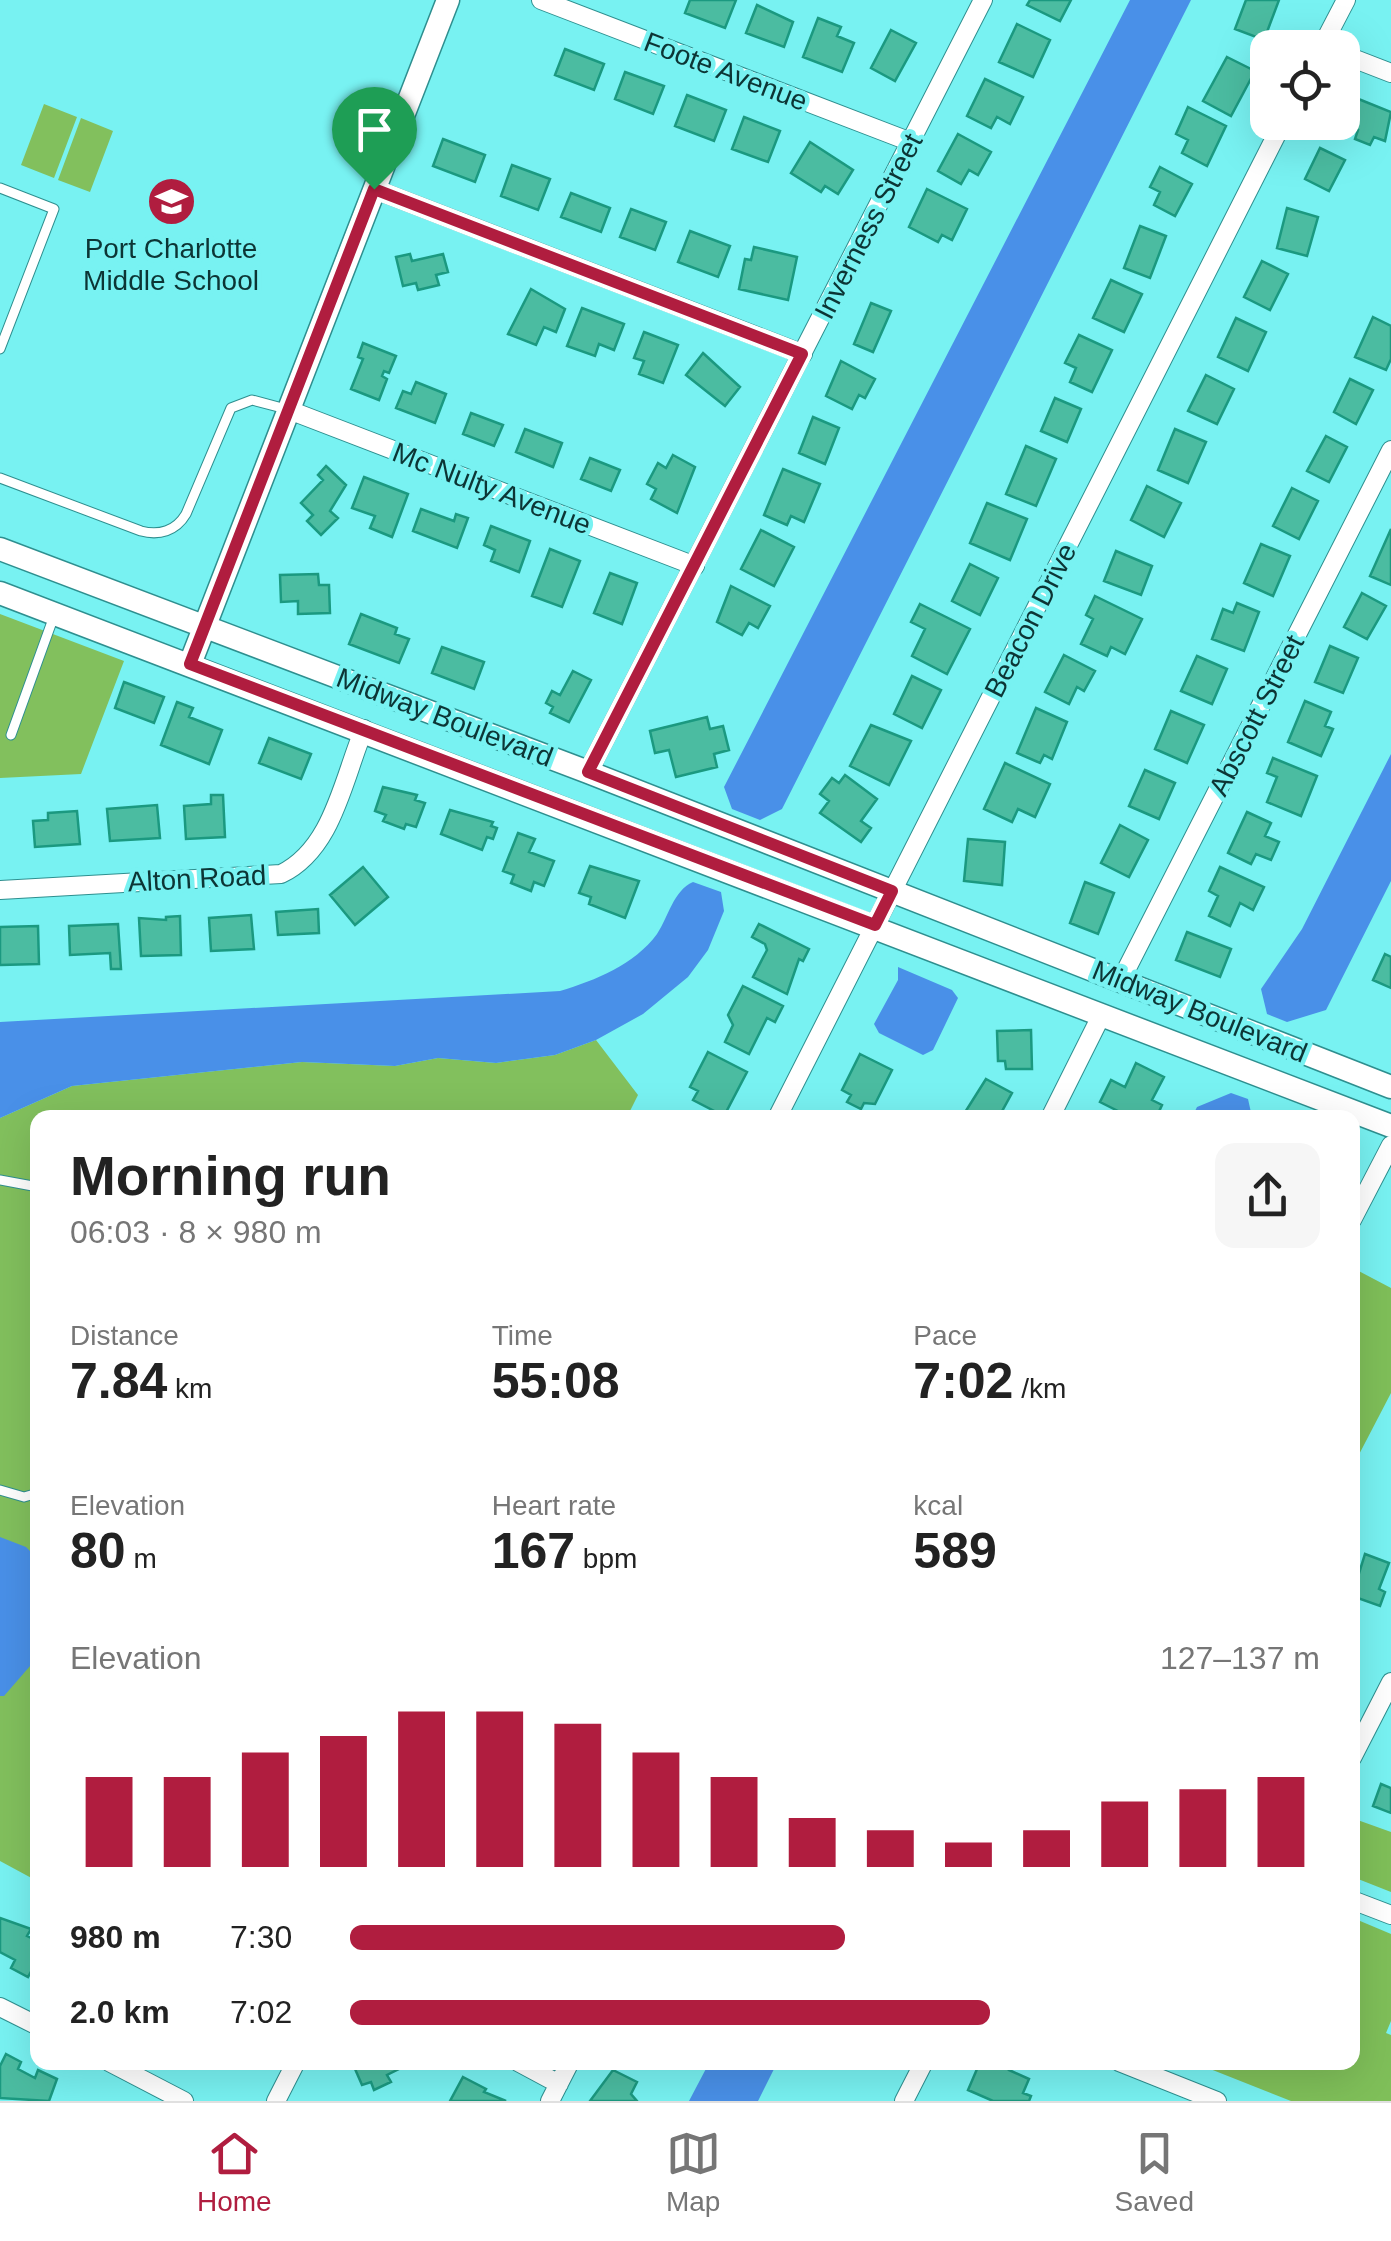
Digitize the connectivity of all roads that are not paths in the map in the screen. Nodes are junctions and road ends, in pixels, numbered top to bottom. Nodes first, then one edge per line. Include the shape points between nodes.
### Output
1 (448, 0) edge
2 (541, 0) edge
3 (983, 0) edge
4 (1346, 0) edge
5 (1331, 30) edge
6 (1360, 61) edge
7 (1391, 73) edge
8 (1274, 140) edge
9 (910, 142) junction
10 (0, 188) edge
11 (374, 189) junction
12 (0, 349) edge
13 (802, 354) junction
14 (289, 410) junction
15 (1391, 450) edge
16 (0, 478) edge
17 (0, 548) edge
18 (695, 566) junction
19 (0, 593) edge
20 (55, 613) junction
21 (205, 626) junction
22 (190, 664) junction
23 (364, 729) junction
24 (11, 735) dead end
25 (588, 772) junction
26 (0, 890) edge
27 (892, 891) junction
28 (875, 925) junction
29 (1121, 980) junction
30 (1102, 1014) junction
31 (1391, 1087) edge
32 (781, 1110) edge
33 (1054, 1110) edge
34 (1350, 1110) edge
35 (1360, 1114) edge
36 (1391, 1126) edge
37 (1391, 1145) edge
38 (0, 1180) edge
39 (30, 1186) edge
40 (1360, 1205) edge
41 (0, 1490) edge
42 (30, 1496) edge
43 (1391, 1682) edge
44 (1360, 1742) edge
45 (1360, 1903) edge
46 (1391, 1915) edge
47 (0, 2007) edge
48 (30, 2022) edge
49 (124, 2070) edge
50 (292, 2070) edge
51 (528, 2070) edge
52 (920, 2070) edge
53 (1139, 2070) edge
54 (555, 2092) edge
55 (184, 2101) edge
56 (276, 2101) edge
57 (904, 2101) edge
58 (1217, 2101) edge

1 - 11 street
2 - 9 street, Foote Avenue
3 - 9 street, Inverness Street
4 - 5 street
6 - 7 street
8 - 27 street, Beacon Drive
9 - 13 street, Inverness Street
10 - 12 lane via 54,209
11 - 13 street
11 - 14 street
13 - 18 street, Inverness Street
14 - 16 lane via 252,400 230,408 186,514 162,532 141,531
14 - 18 street, Mc Nulty Avenue
14 - 21 street
15 - 29 street, Abscott Street
17 - 21 street, Midway Boulevard
18 - 25 street, Inverness Street
19 - 20 street, Midway Boulevard
20 - 22 street, Midway Boulevard
20 - 24 lane
21 - 22 street
21 - 25 street, Midway Boulevard
22 - 23 street, Midway Boulevard
23 - 26 street, Alton Road via 319,844 303,863 280,874
23 - 28 street, Midway Boulevard
25 - 27 street, Midway Boulevard
27 - 28 street, Beacon Drive
27 - 29 street, Midway Boulevard
28 - 30 street, Midway Boulevard
28 - 32 street, Beacon Drive
29 - 31 street, Midway Boulevard
30 - 33 street
30 - 34 street, Midway Boulevard
35 - 36 street, Midway Boulevard
37 - 40 street
38 - 39 lane
41 - 42 lane
43 - 44 street
45 - 46 street
47 - 48 street
49 - 55 street
50 - 56 street
51 - 54 street
52 - 57 street
53 - 58 street

